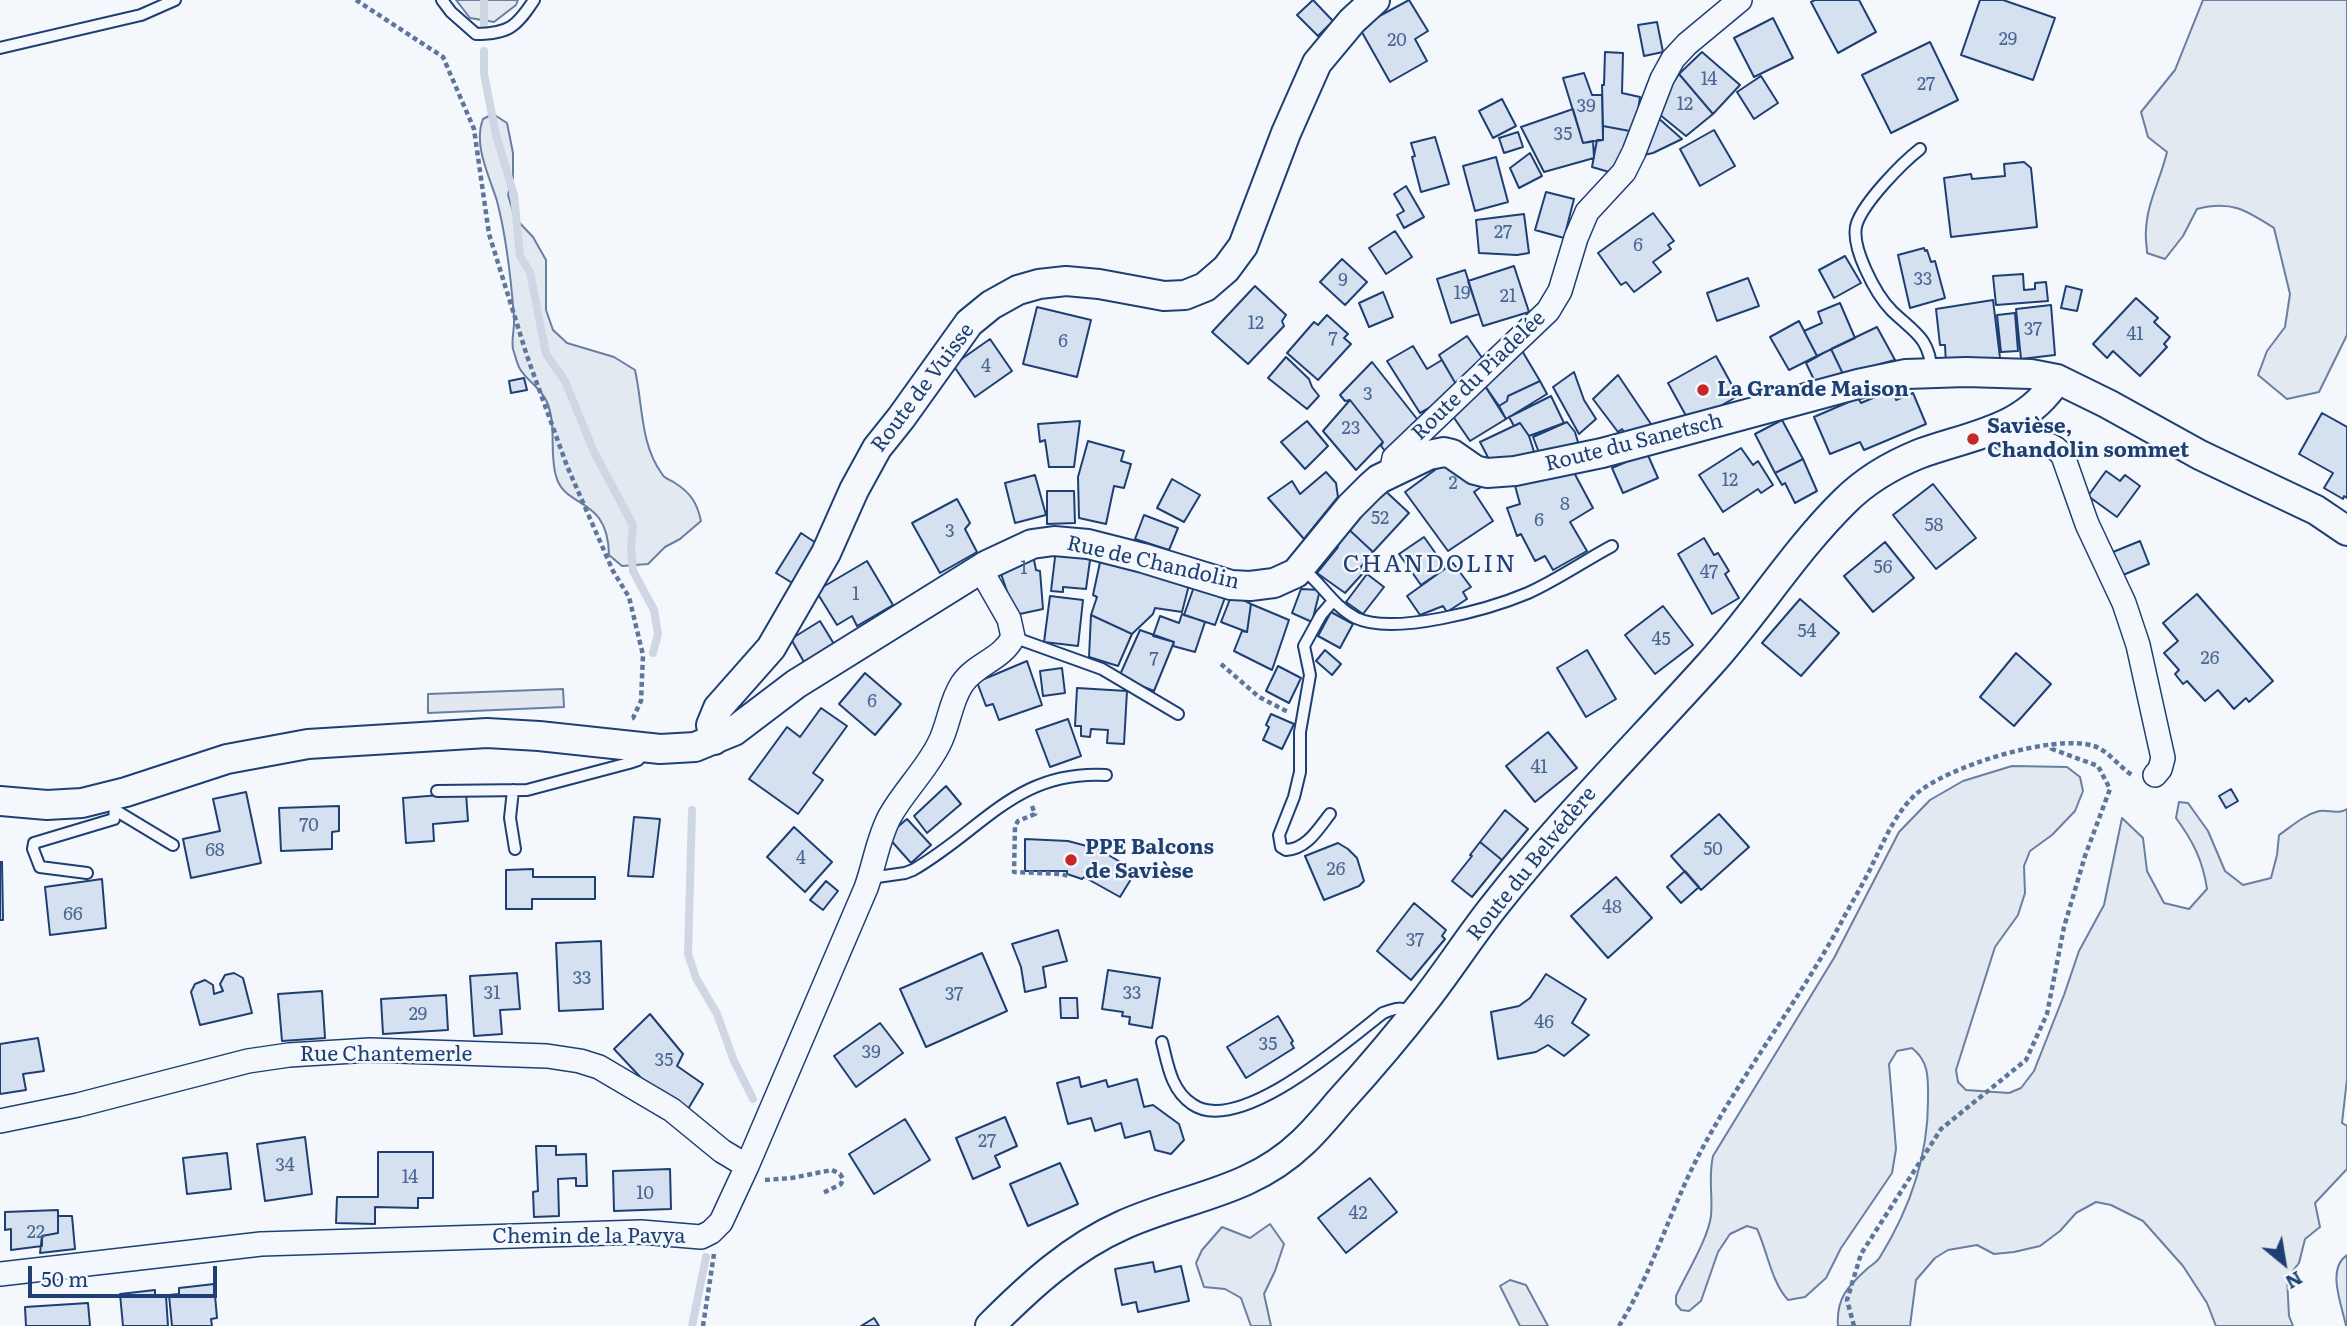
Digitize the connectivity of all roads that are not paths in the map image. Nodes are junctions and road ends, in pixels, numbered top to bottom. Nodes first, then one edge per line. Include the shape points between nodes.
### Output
1 (175, 0) edge
2 (442, 0) edge
3 (534, 0) edge
4 (1375, 0) edge
5 (1740, 0) edge
6 (0, 48) edge
7 (1920, 149) dead end
8 (1932, 372) junction
9 (2057, 379) junction
10 (1994, 429) junction
11 (1391, 473) junction
12 (2347, 531) edge
13 (1612, 546) dead end
14 (1301, 568) junction
15 (981, 570) junction
16 (1333, 601) junction
17 (1013, 637) junction
18 (1178, 715) dead end
19 (714, 740) junction
20 (648, 748) junction
21 (1106, 775) dead end
22 (2155, 775) road end
23 (513, 790) junction
24 (437, 791) dead end
25 (0, 801) edge
26 (116, 802) junction
27 (1330, 814) dead end
28 (173, 845) dead end
29 (515, 849) dead end
30 (87, 873) dead end
31 (870, 878) junction
32 (1414, 1014) junction
33 (1162, 1042) dead end
34 (0, 1121) edge
35 (745, 1172) junction
36 (0, 1273) edge
37 (990, 1326) edge

1 - 6 lane via 141,15
2 - 3 lane via 476,34 493,34 518,24
4 - 19 street, Route de Vuisse via 1317,63 1243,246 1205,287 1185,295 1164,296 1099,284 1039,284 1017,290 968,323 877,448 826,553 771,648 715,714 711,724
5 - 11 street, Route du Piadelée via 1673,59 1624,172 1587,212 1560,291 1548,311 1394,458
7 - 8 lane via 1878,193 1857,222 1854,238 1882,300 1923,340
8 - 9 street, Route du Sanetsch via 2031,374
8 - 11 street, Route du Sanetsch via 1882,378 1547,465 1487,473 1444,452
9 - 10 street, Route du Belvédère via 2025,415
9 - 12 street, Route du Sanetsch via 2316,510
10 - 22 street via 2009,443 2045,442 2063,456 2138,645 2163,758
10 - 32 street, Route du Belvédère via 1902,462 1875,476 1843,503 1711,663 1548,841
11 - 14 street, Rue de Chandolin via 1350,507
13 - 16 lane via 1528,592 1448,616 1395,624 1370,622
14 - 15 street, Rue de Chandolin via 1274,583 1231,585 1118,550 1063,541 1021,548
14 - 16 lane
15 - 17 street via 1009,619
15 - 19 street, Rue de Chandolin
16 - 27 lane via 1304,646 1310,675 1298,784 1279,835 1281,847 1301,846
17 - 18 lane via 1102,669
17 - 31 street, Chemin de la Pavya via 1007,648 970,674 961,686 938,747 882,832
19 - 20 street, Rue de Chandolin via 684,749
20 - 23 lane via 629,763
20 - 26 street, Rue de Chandolin via 509,733 308,744 227,759
21 - 31 lane via 1056,778 1021,791 914,870
23 - 24 lane
23 - 29 lane via 510,818
25 - 26 street, Rue de Chandolin via 31,805
26 - 28 lane
26 - 30 lane via 114,819 34,843 40,867
31 - 35 street, Chemin de la Pavya
32 - 33 lane via 1396,1007 1383,1013 1309,1069 1254,1103 1234,1109 1208,1111 1192,1105 1171,1078
32 - 37 street, Route du Belvédère via 1289,1154 1229,1189 1129,1222 1089,1242
34 - 35 street, Rue Chantemerle via 289,1055 370,1050 547,1056 580,1061 613,1075 672,1110
35 - 36 street, Chemin de la Pavya via 725,1214 701,1237 641,1233 261,1244

